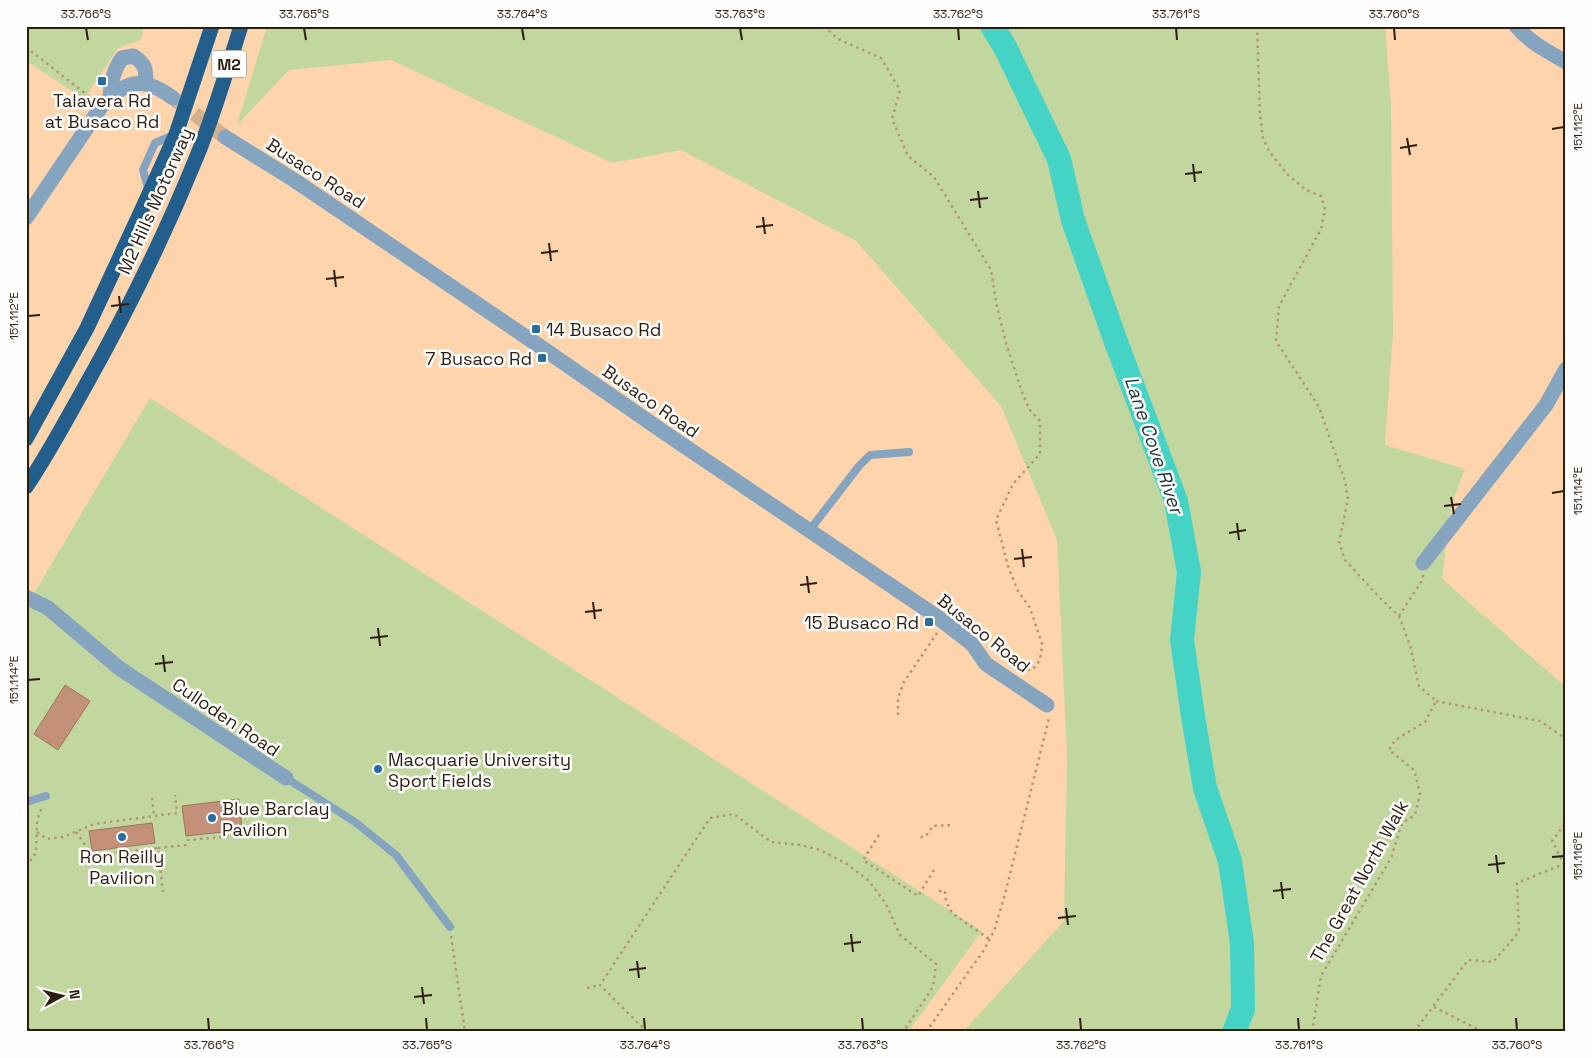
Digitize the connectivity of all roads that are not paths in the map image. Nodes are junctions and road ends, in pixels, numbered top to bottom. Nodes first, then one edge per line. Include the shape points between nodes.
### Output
1 (212, 26) edge
2 (240, 26) edge
3 (1516, 26) edge
4 (1566, 62) edge
5 (146, 84) junction
6 (173, 98) tunnel mouth
7 (106, 102) junction
8 (225, 138) tunnel mouth
9 (26, 218) edge
10 (1566, 369) edge
11 (26, 439) edge
12 (909, 452) dead end
13 (26, 487) edge
14 (809, 531) junction
15 (1423, 563) road end
16 (26, 597) edge
17 (1047, 705) road end
18 (286, 778) joint
19 (46, 796) road end
20 (26, 802) edge
21 (450, 927) road end

1 - 11 highway, M2 Hills Motorway / M2 via 176,134 150,192 87,328
2 - 13 highway, M2 Hills Motorway / M2 via 217,102 161,240 111,340
3 - 4 street via 1534,44
5 - 6 street
5 - 7 street via 123,87
5 - 7 street via 142,61 133,56 122,58
7 - 9 street
8 - 14 street, Busaco Road via 288,176 538,344
10 - 15 street via 1546,405
12 - 14 lane via 870,455
14 - 17 street, Busaco Road via 936,616 972,644 986,664
16 - 18 street, Culloden Road via 48,608 119,668
18 - 21 lane via 355,822 396,855
19 - 20 lane

